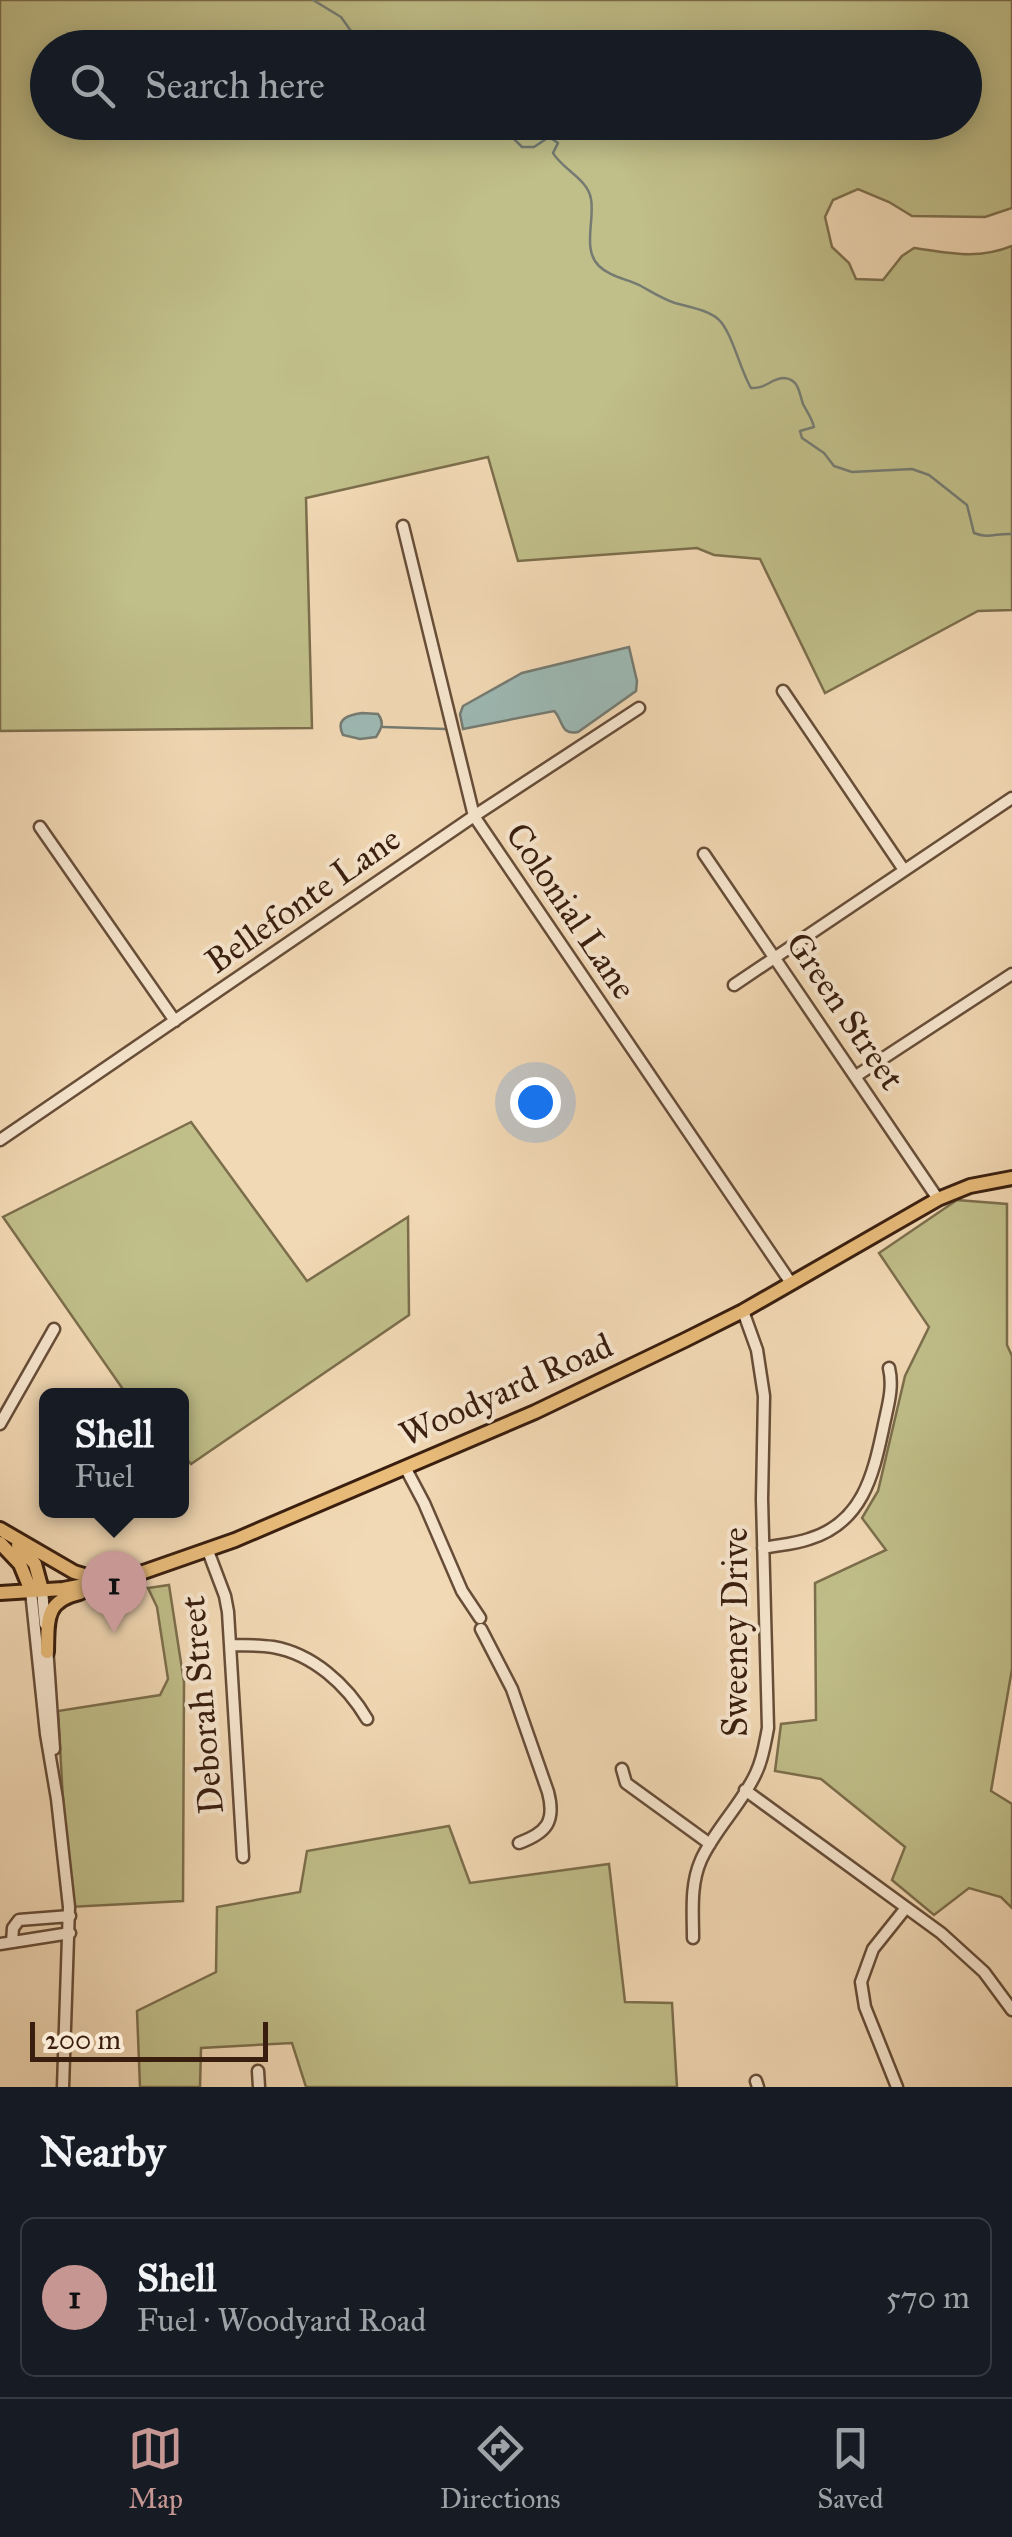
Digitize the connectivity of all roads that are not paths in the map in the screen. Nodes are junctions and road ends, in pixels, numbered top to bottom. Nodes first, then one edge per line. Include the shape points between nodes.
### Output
1 (404, 526) dead end
2 (782, 691) dead end
3 (639, 708) dead end
4 (1012, 798) edge
5 (474, 816) junction
6 (40, 827) dead end
7 (704, 854) dead end
8 (904, 870) junction
9 (775, 957) junction
10 (1012, 974) edge
11 (734, 984) dead end
12 (175, 1021) junction
13 (856, 1076) junction
14 (0, 1140) edge
15 (1012, 1178) edge
16 (938, 1199) junction
17 (792, 1284) junction
18 (743, 1311) junction
19 (54, 1329) dead end
20 (889, 1368) dead end
21 (0, 1424) edge
22 (406, 1468) junction
23 (0, 1530) edge
24 (0, 1544) edge
25 (764, 1548) junction
26 (208, 1551) junction
27 (122, 1578) junction
28 (36, 1590) junction
29 (0, 1592) edge
30 (232, 1645) junction
31 (47, 1652) junction
32 (368, 1719) dead end
33 (52, 1768) junction
34 (622, 1769) dead end
35 (746, 1790) junction
36 (519, 1843) dead end
37 (710, 1844) junction
38 (243, 1857) dead end
39 (905, 1909) junction
40 (70, 1916) junction
41 (70, 1933) junction
42 (694, 1938) dead end
43 (6, 1943) edge
44 (1012, 2010) edge
45 (258, 2072) dead end
46 (63, 2087) edge
47 (259, 2087) edge
48 (897, 2087) edge

1 - 5 street, Colonial Lane
2 - 8 street
3 - 5 street, Bellefonte Lane
4 - 8 street
5 - 12 street, Bellefonte Lane
5 - 17 street, Colonial Lane
6 - 12 street
7 - 9 street, Green Street
8 - 9 street
9 - 11 street
9 - 13 street, Green Street
10 - 13 street
12 - 14 street, Bellefonte Lane
13 - 16 street, Green Street
15 - 16 main road, Woodyard Road
16 - 17 main road, Woodyard Road
17 - 18 main road, Woodyard Road
18 - 22 main road, Woodyard Road
18 - 25 street, Sweeney Drive via 764,1396
19 - 21 street
20 - 25 street via 892,1384 864,1496 832,1529
22 - 26 main road, Woodyard Road
22 - 36 street via 512,1690 548,1792 546,1827
23 - 27 main road via 84,1576
23 - 28 main road via 30,1556 39,1575
24 - 28 main road
25 - 35 street, Sweeney Drive via 768,1728
26 - 27 main road, Woodyard Road
26 - 30 street, Deborah Street via 227,1602
27 - 28 main road, Woodyard Road
27 - 31 main road via 57,1602 47,1622
28 - 29 main road, Woodyard Road
28 - 31 street
28 - 33 street
30 - 32 street via 306,1658 341,1685
30 - 38 street, Deborah Street
31 - 33 street
33 - 40 street
34 - 37 street via 626,1783
35 - 37 street, Sweeney Drive
35 - 39 street
37 - 42 street, Sweeney Drive via 694,1880
39 - 44 street via 984,1972
39 - 48 street via 873,1949 861,1982
40 - 41 street
40 - 43 street via 19,1920
41 - 43 street
41 - 46 street
45 - 47 street

